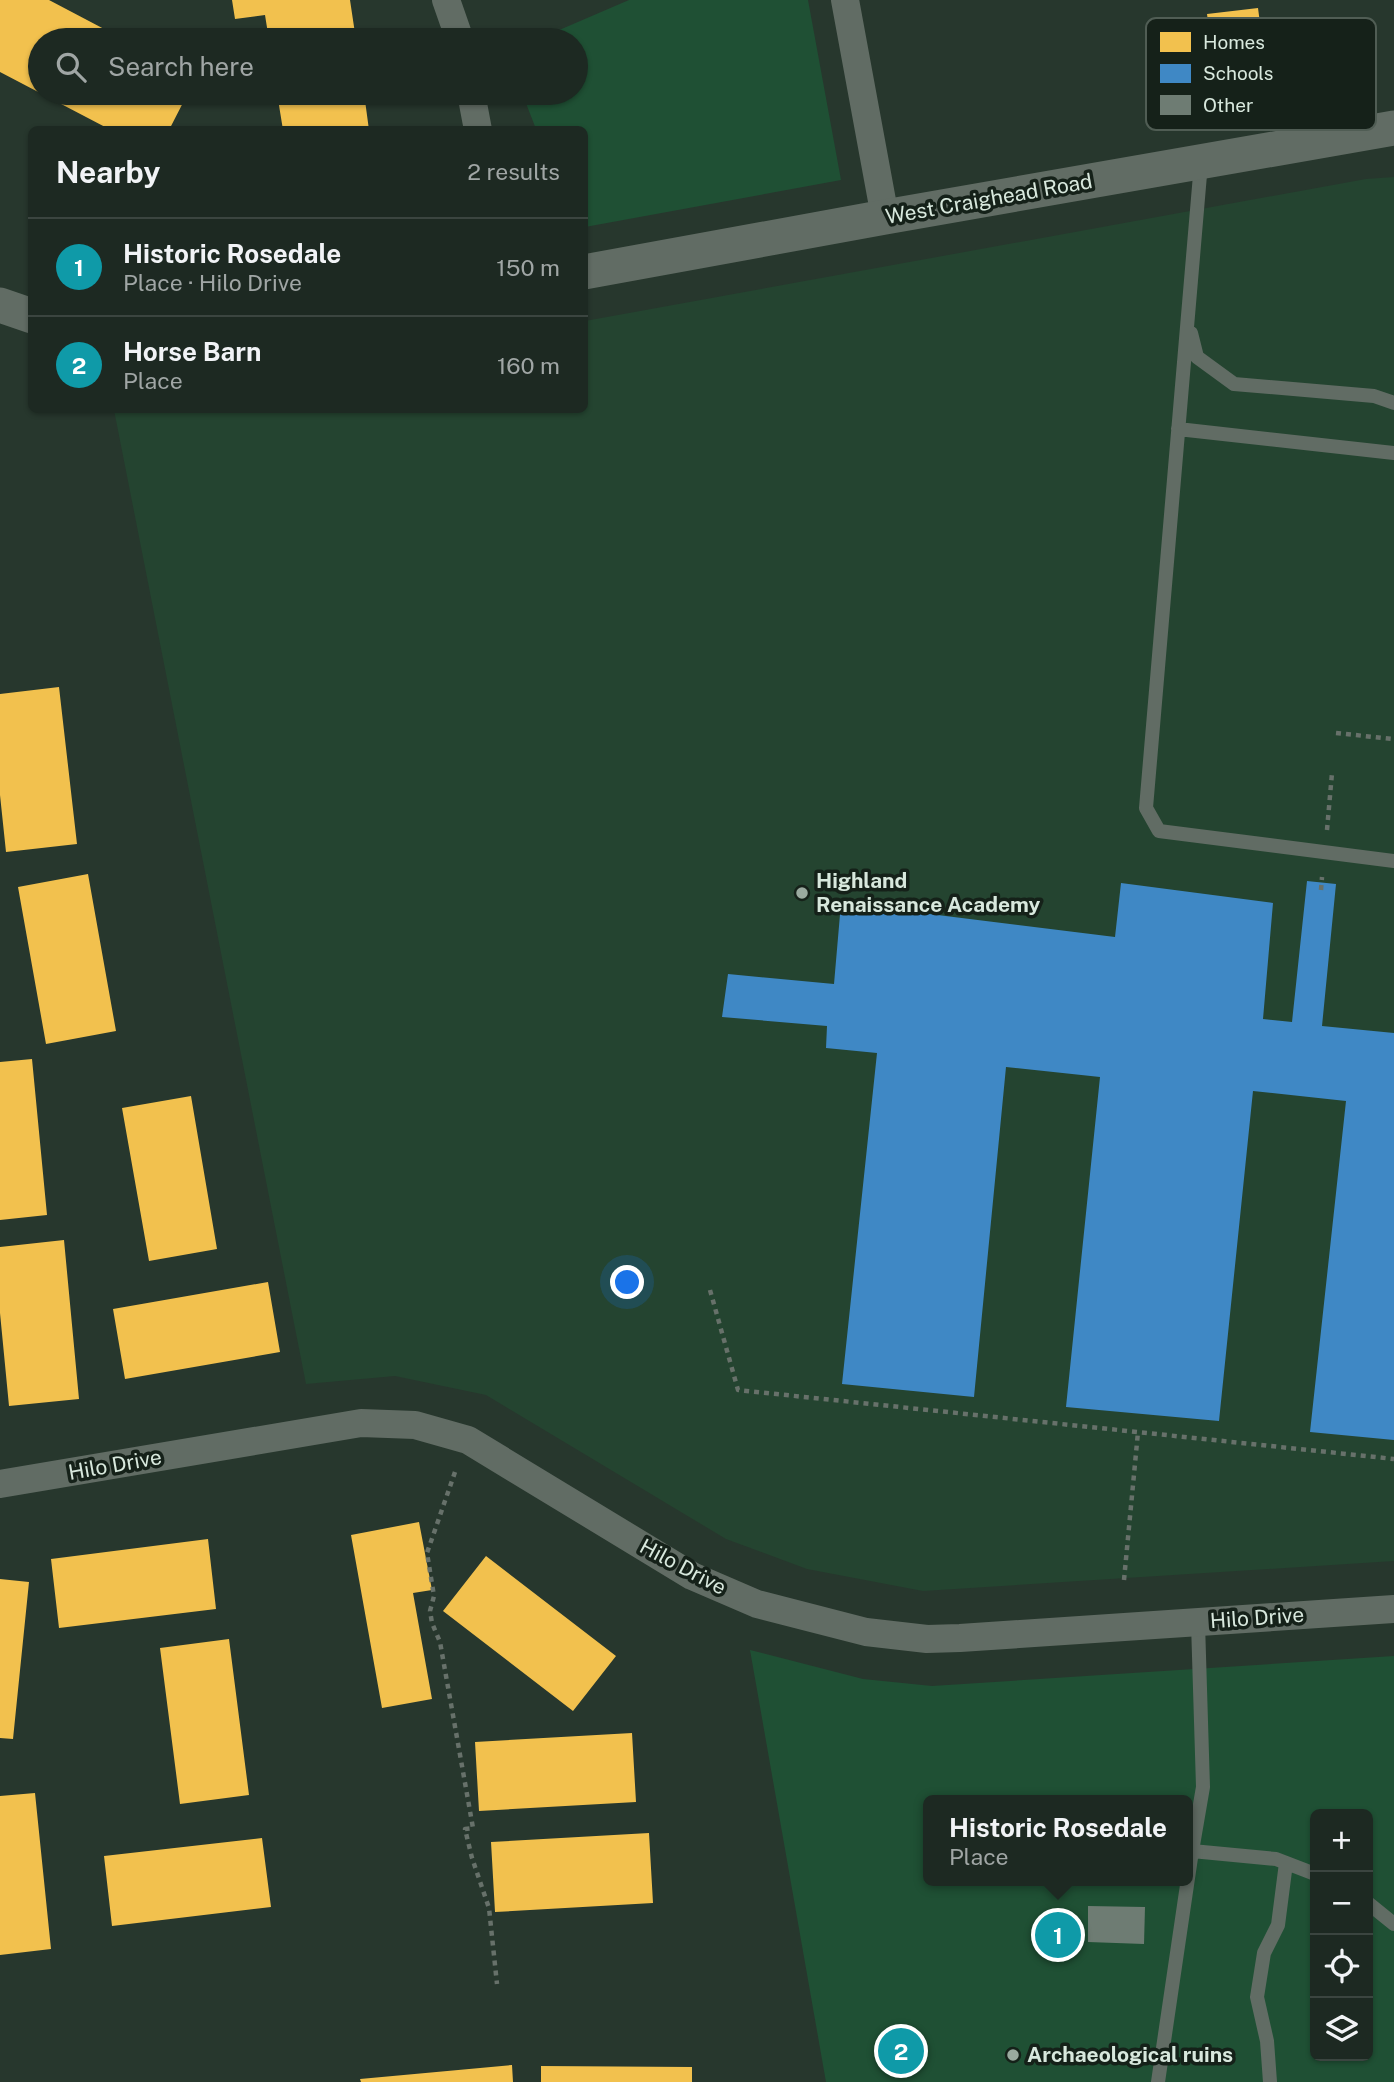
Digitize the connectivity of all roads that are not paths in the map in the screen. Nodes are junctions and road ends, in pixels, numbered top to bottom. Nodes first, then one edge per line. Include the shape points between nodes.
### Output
1 (446, 0) edge
2 (845, 0) edge
3 (456, 28) edge
4 (473, 105) edge
5 (477, 126) edge
6 (1394, 128) edge
7 (1201, 162) junction
8 (885, 217) junction
9 (588, 271) edge
10 (0, 305) edge
11 (28, 315) edge
12 (1187, 318) junction
13 (1394, 403) edge
14 (1178, 429) junction
15 (1394, 453) edge
16 (1394, 860) edge
17 (0, 1484) edge
18 (1394, 1609) edge
19 (1198, 1623) junction
20 (1193, 1845) edge
21 (1193, 1851) edge
22 (1286, 1863) junction
23 (1310, 1872) edge
24 (1187, 1886) edge
25 (1373, 1907) edge
26 (1394, 1924) edge
27 (1158, 2082) edge
28 (1270, 2082) edge

1 - 3 street
2 - 8 street
4 - 5 street
6 - 7 street, West Craighead Road
7 - 8 street, West Craighead Road
7 - 12 lane
8 - 9 street, West Craighead Road
10 - 11 street
12 - 13 lane via 1197,357 1234,384 1374,396
12 - 14 lane
14 - 15 lane
14 - 16 lane via 1146,808 1159,831
17 - 19 street, Hilo Drive via 361,1423 415,1425 468,1440 692,1576 757,1604 854,1629 927,1639
18 - 19 street, Hilo Drive
19 - 20 lane via 1203,1787
21 - 22 lane
22 - 23 lane
22 - 28 lane via 1278,1925 1264,1953 1257,1997 1268,2041
24 - 27 lane
25 - 26 lane

